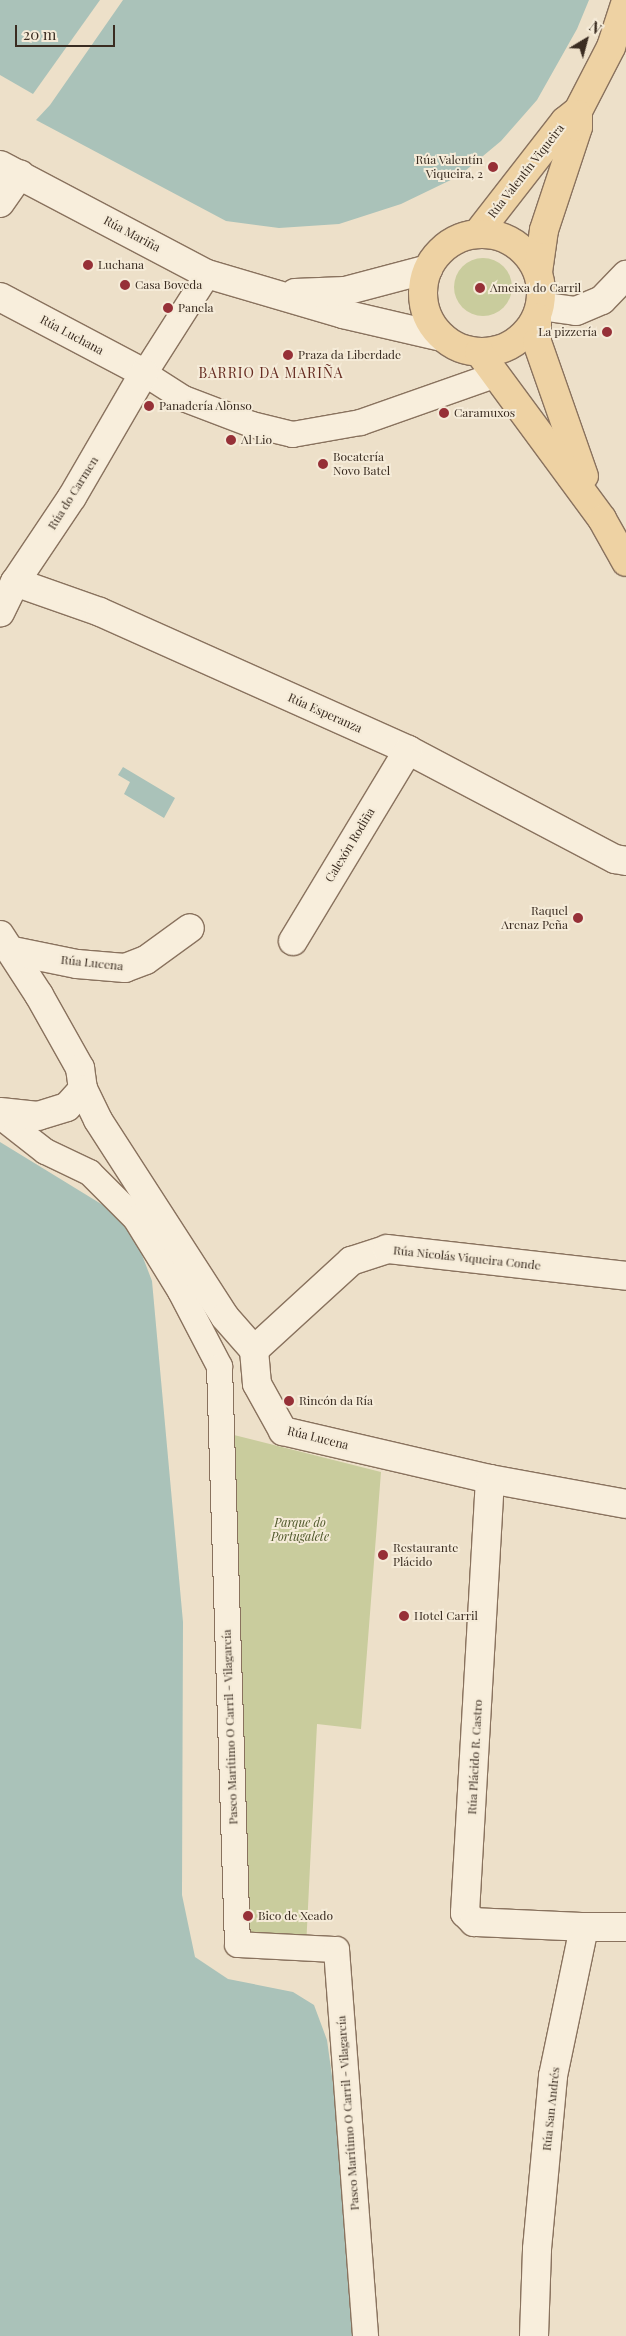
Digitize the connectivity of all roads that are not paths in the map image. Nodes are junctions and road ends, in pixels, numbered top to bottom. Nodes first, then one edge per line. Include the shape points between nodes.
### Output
1 (626, 1) edge
2 (578, 111) junction
3 (10, 169) edge
4 (0, 204) edge
5 (477, 234) junction
6 (428, 269) junction
7 (538, 272) junction
8 (207, 274) junction
9 (626, 275) edge
10 (268, 294) junction
11 (0, 298) edge
12 (538, 312) junction
13 (442, 337) junction
14 (479, 352) junction
15 (144, 373) junction
16 (496, 374) junction
17 (602, 519) junction
18 (626, 562) edge
19 (15, 582) junction
20 (0, 612) edge
21 (408, 750) junction
22 (626, 862) edge
23 (190, 928) dead end
24 (293, 941) dead end
25 (6, 943) edge
26 (83, 1090) junction
27 (0, 1114) edge
28 (626, 1276) edge
29 (254, 1350) junction
30 (490, 1479) junction
31 (626, 1504) edge
32 (584, 1927) junction
33 (626, 1927) edge
34 (365, 2336) edge
35 (534, 2336) edge

1 - 2 main road, Rúa Valentín Viqueira via 611,47
2 - 5 main road, Rúa Valentín Viqueira via 565,121
2 - 7 main road, Rúa Valentín Viqueira via 578,128 544,230
3 - 4 street
3 - 8 street, Rúa Mariña
5 - 6 main road via 448,244
5 - 7 main road via 496,235 514,242 528,255
6 - 10 street, Rúa Mariña via 345,291
6 - 13 main road via 424,305
7 - 12 main road via 542,289
8 - 10 street, Rúa Mariña
8 - 15 street
9 - 12 street via 602,300 576,311
10 - 13 street, Rúa Mariña
11 - 15 street, Rúa Luchana
12 - 14 main road via 527,332 513,344
12 - 17 main road via 537,342 568,437
13 - 14 main road via 453,345
14 - 16 main road
15 - 16 street via 183,398 251,424 292,434 360,422
15 - 19 street, Rúa do Carmen via 72,496
16 - 17 main road
17 - 18 main road
19 - 20 street, Rúa do Carmen
19 - 21 street, Rúa Esperanza via 100,612
21 - 22 street, Rúa Esperanza via 614,859
21 - 24 street, Calexón Rodiña
23 - 25 street, Rúa Lucena via 146,960 125,968 77,964
25 - 26 street, Rúa Lucena via 80,1068
26 - 27 street via 67,1107 38,1116
26 - 29 street, Rúa Lucena via 98,1120 225,1317
27 - 34 street, Paseo Marítimo O Carril - Vilagarcía via 45,1151 89,1172 135,1218 180,1291 220,1366 237,1944 336,1949
28 - 29 street, Rúa Nicolás Viqueira Conde via 387,1249 352,1262
29 - 30 street, Rúa Lucena via 257,1384 283,1431
30 - 31 street, Rúa Lucena
30 - 32 street, Rúa Plácido R. Castro via 465,1913 474,1922
32 - 33 street
32 - 35 street, Rúa San Andrés via 553,2076 537,2248

